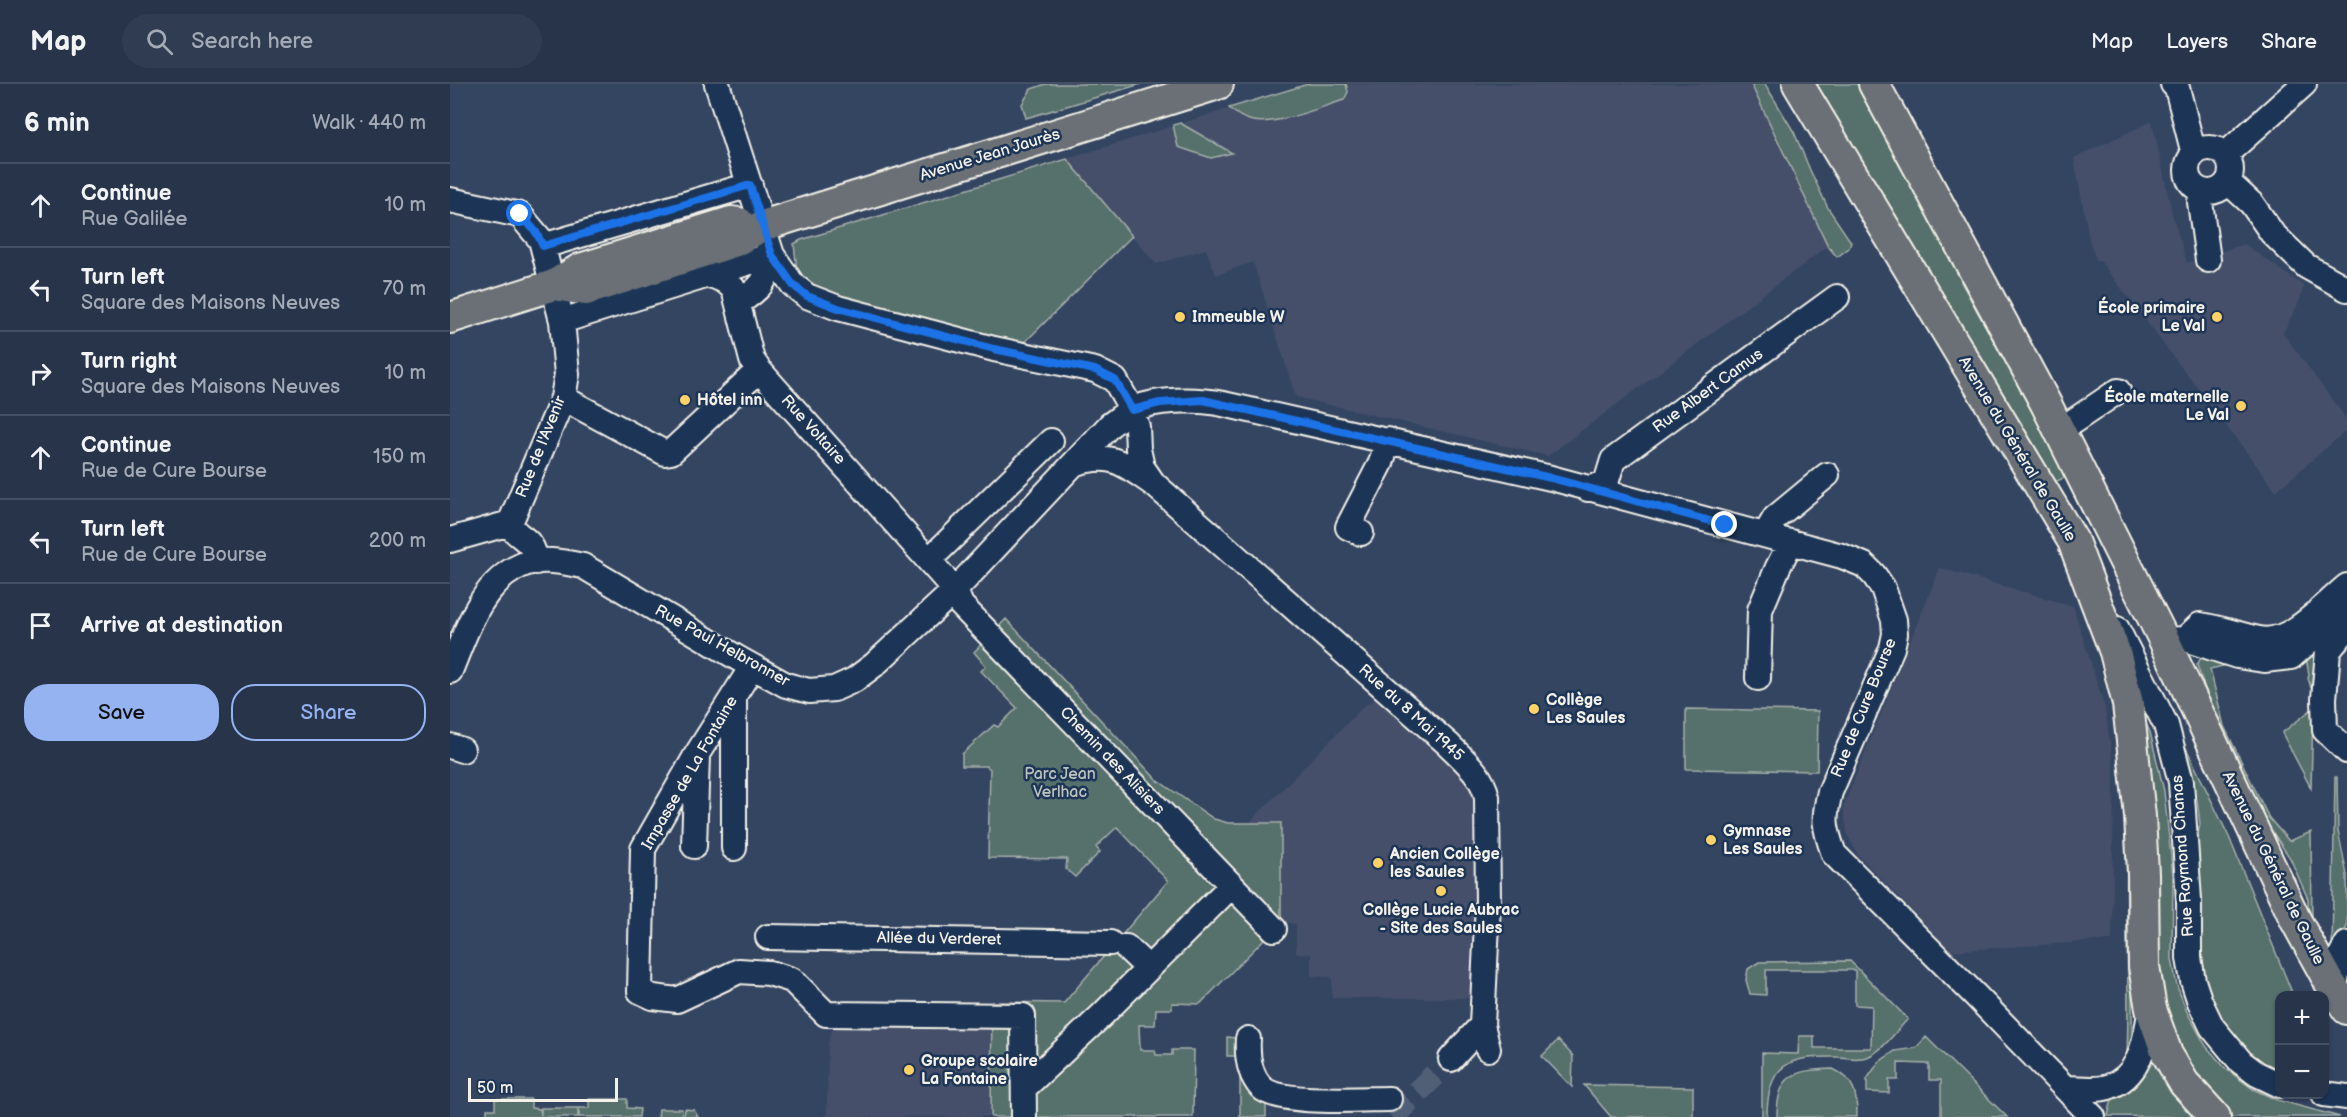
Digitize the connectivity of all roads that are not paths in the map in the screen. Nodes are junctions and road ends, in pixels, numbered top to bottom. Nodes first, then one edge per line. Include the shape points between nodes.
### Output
1 (1218, 84) edge
2 (1798, 84) edge
3 (1874, 84) edge
4 (2173, 84) edge
5 (2304, 84) edge
6 (717, 85) edge
7 (2194, 154) junction
8 (2225, 155) junction
9 (2228, 182) junction
10 (750, 185) junction
11 (2206, 192) junction
12 (450, 200) edge
13 (762, 226) junction
14 (543, 246) junction
15 (772, 255) junction
16 (2208, 260) dead end
17 (711, 275) junction
18 (554, 285) junction
19 (2347, 289) edge
20 (1837, 297) dead end
21 (738, 303) junction
22 (450, 318) edge
23 (562, 321) junction
24 (759, 370) junction
25 (2118, 391) dead end
26 (563, 398) junction
27 (1132, 410) junction
28 (2059, 431) junction
29 (1388, 440) junction
30 (1051, 441) dead end
31 (1076, 463) junction
32 (1827, 475) dead end
33 (1155, 485) junction
34 (1588, 489) junction
35 (510, 523) junction
36 (1361, 533) dead end
37 (1765, 535) junction
38 (450, 540) edge
39 (2073, 541) junction
40 (1791, 542) junction
41 (929, 560) junction
42 (536, 562) junction
43 (2347, 586) edge
44 (955, 590) junction
45 (2347, 606) edge
46 (2347, 627) edge
47 (2174, 640) junction
48 (752, 667) junction
49 (450, 670) edge
50 (1758, 678) dead end
51 (734, 696) junction
52 (2347, 751) edge
53 (697, 754) junction
54 (694, 846) dead end
55 (734, 848) dead end
56 (1231, 886) junction
57 (1274, 929) dead end
58 (768, 937) dead end
59 (2347, 944) edge
60 (1148, 968) junction
61 (2341, 999) edge
62 (2151, 1009) junction
63 (1248, 1039) dead end
64 (1451, 1059) tunnel mouth
65 (2275, 1083) edge
66 (2108, 1087) junction
67 (1024, 1088) junction
68 (2066, 1088) junction
69 (2329, 1095) edge
70 (2347, 1097) edge
71 (1389, 1099) dead end
72 (1024, 1117) edge
73 (2092, 1117) edge
74 (2215, 1117) edge

1 - 13 main road, Avenue Jean Jaurès
2 - 39 main road, Avenue du Général de Gaulle
3 - 28 main road, Avenue du Général de Gaulle
4 - 7 street
5 - 8 street
6 - 10 street
7 - 8 street via 2206,148
7 - 11 street via 2187,166 2189,180
8 - 9 street via 2231,168
9 - 11 street via 2218,190
9 - 19 street via 2306,266
10 - 13 street
10 - 14 street
11 - 16 street via 2200,201
12 - 14 street, Rue de l'Avenir via 520,214
13 - 15 street
13 - 18 main road, Avenue Jean Jaurès via 731,222 580,269
14 - 18 street, Rue de l'Avenir
15 - 17 street
15 - 21 street via 766,279
15 - 27 street via 793,285 807,296 838,308 994,349 1095,370 1115,380
17 - 21 street via 734,289
17 - 23 street
18 - 22 main road, Avenue Jean Jaurès
18 - 23 street, Rue de l'Avenir
20 - 34 street, Rue Albert Camus via 1613,460 1606,483
21 - 24 street, Rue Voltaire via 752,360
23 - 26 street, Rue de l'Avenir via 567,374
24 - 26 street via 671,452 665,453
24 - 41 street, Rue Voltaire
25 - 28 street
26 - 35 street, Rue de l'Avenir
27 - 29 street, Rue de Cure Bourse via 1160,403 1203,400
27 - 31 street, Rue Paul Helbronner via 1110,425
27 - 33 street, Rue du 8 Mai 1945 via 1142,467
28 - 47 main road, Avenue du Général de Gaulle
29 - 34 street, Rue de Cure Bourse
29 - 36 street via 1381,463 1348,527
30 - 41 street
31 - 33 street, Rue du 8 Mai 1945 via 1103,457 1120,462
31 - 44 street, Rue Paul Helbronner
32 - 37 street via 1775,518
33 - 64 street, Rue du 8 Mai 1945 via 1431,730 1484,785 1489,1038
34 - 37 street, Rue de Cure Bourse
35 - 38 street
35 - 42 street via 513,530 528,540
37 - 40 street, Rue de Cure Bourse
39 - 62 main road, Avenue du Général de Gaulle via 2115,652 2128,704 2140,827 2144,966
39 - 65 street, Rue Raymond Chanas via 2166,725 2181,782 2189,958 2200,1002 2212,1027 2241,1062
40 - 50 street via 1760,610
40 - 68 street, Rue de Cure Bourse via 1842,556 1875,575 1883,588 1895,634 1830,792 1825,830 1834,854
41 - 44 street, Rue Voltaire
42 - 48 street, Rue Paul Helbronner via 583,566
42 - 49 street, Rue Paul Helbronner via 523,564 489,590
43 - 47 street via 2289,635 2276,640 2200,625
44 - 48 street, Rue Paul Helbronner via 874,665 834,689 809,691 786,685
44 - 56 street, Chemin des Alisiers via 961,605
45 - 47 street via 2291,657 2264,660
46 - 52 street via 2328,651 2324,699 2325,730
47 - 61 main road, Avenue du Général de Gaulle via 2296,921
48 - 51 street, Impasse de La Fontaine
51 - 53 street, Impasse de La Fontaine
51 - 55 street
53 - 54 street
53 - 67 street, Impasse de La Fontaine via 643,849 640,991 677,1000 740,971 792,980 826,1014 1023,1016
56 - 57 street, Chemin des Alisiers
56 - 60 street
58 - 60 street, Allée du Verderet via 1118,945
59 - 61 street via 2341,955
60 - 67 street
62 - 66 street via 2136,1067
62 - 74 main road, Avenue du Général de Gaulle via 2178,1073
63 - 71 street via 1251,1072 1261,1088 1277,1096
66 - 68 street
66 - 73 street
67 - 72 street
68 - 73 street, Rue de Cure Bourse
69 - 70 street

